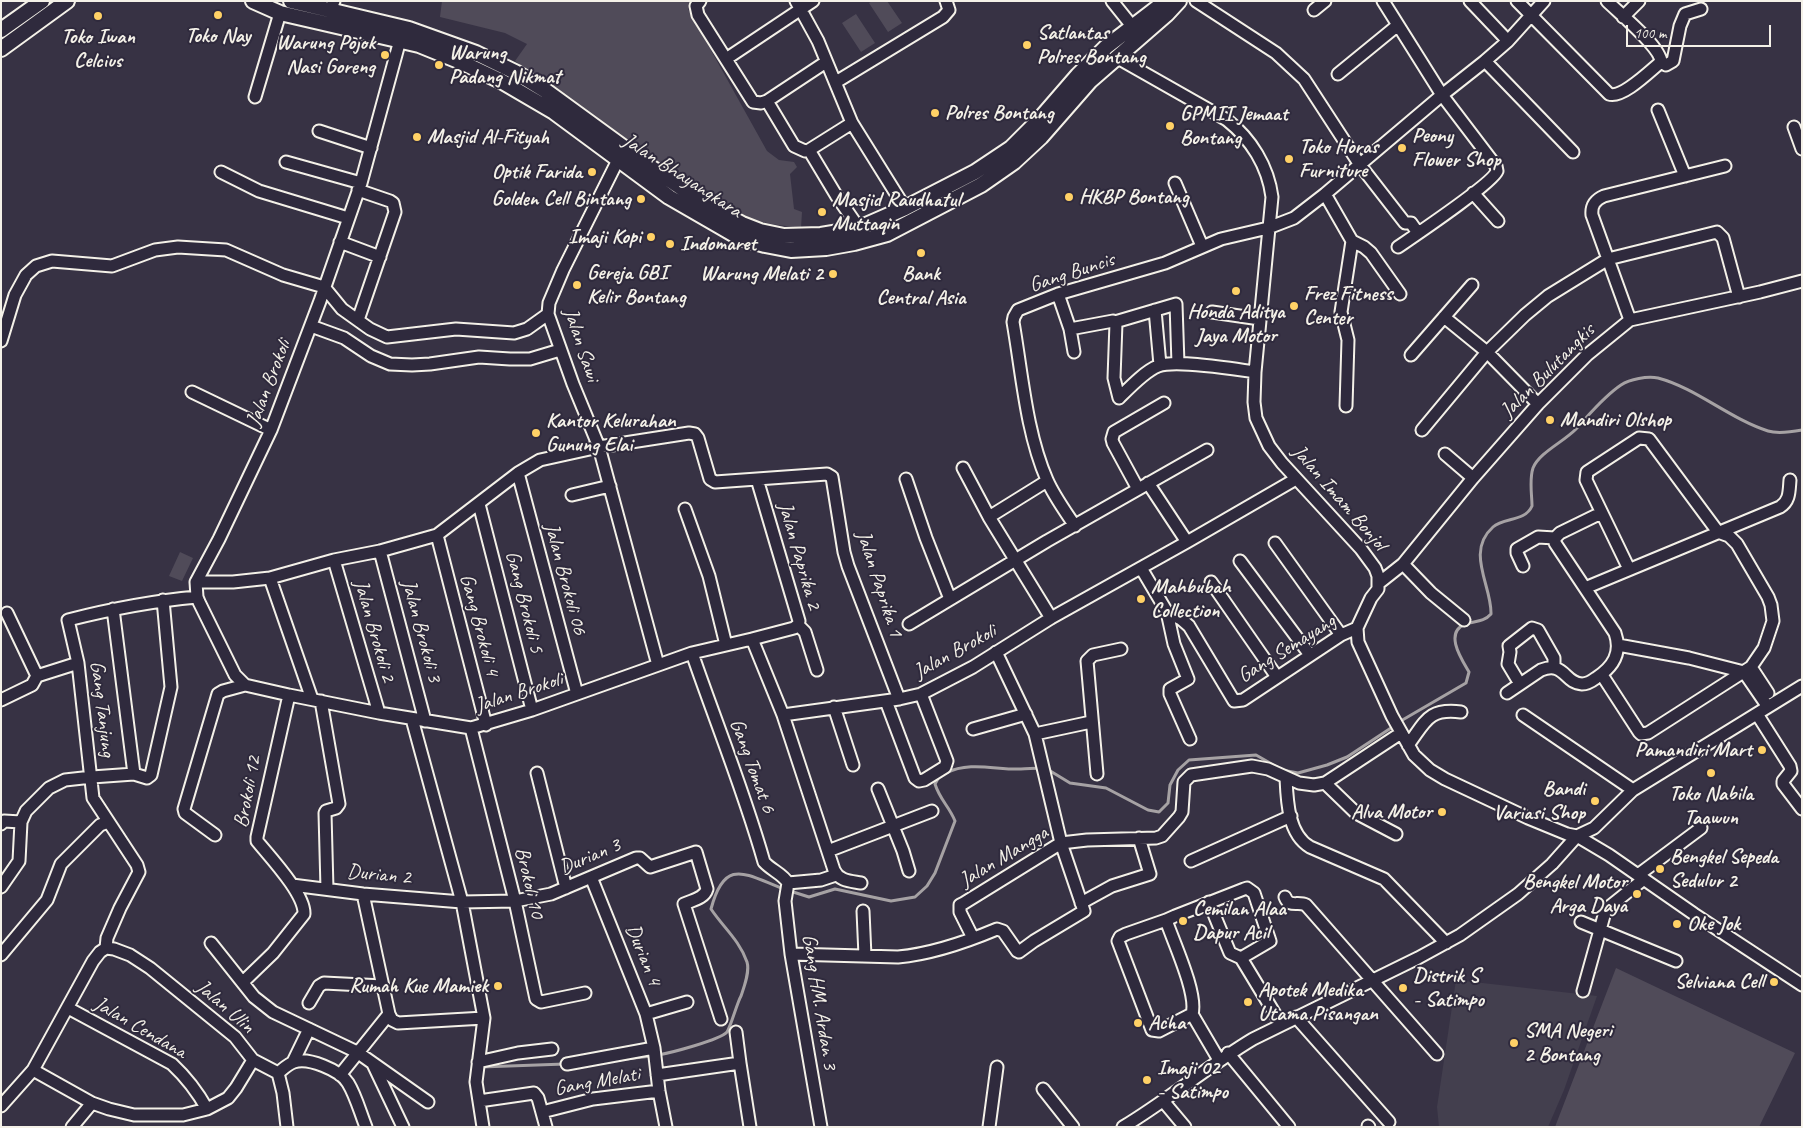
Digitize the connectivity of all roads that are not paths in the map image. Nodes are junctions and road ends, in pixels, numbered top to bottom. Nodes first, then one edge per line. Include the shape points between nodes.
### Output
1 (42, 1) edge
2 (67, 1) edge
3 (253, 1) edge
4 (291, 1) edge
5 (700, 1) edge
6 (813, 1) edge
7 (946, 1) edge
8 (1112, 1) edge
9 (1166, 1) edge
10 (1179, 1) edge
11 (1196, 1) edge
12 (1325, 1) edge
13 (1382, 1) edge
14 (1470, 1) edge
15 (1517, 1) edge
16 (1544, 1) edge
17 (1607, 1) edge
18 (1639, 1) edge
19 (799, 5) edge
20 (332, 6) edge
21 (1701, 9) dead end
22 (1314, 10) dead end
23 (280, 13) junction
24 (1531, 16) junction
25 (1624, 17) junction
26 (1398, 25) junction
27 (1132, 26) junction
28 (1, 30) edge
29 (400, 40) junction
30 (1508, 41) junction
31 (1, 48) edge
32 (1111, 52) junction
33 (726, 59) junction
34 (1485, 61) junction
35 (826, 62) junction
36 (1661, 62) junction
37 (1338, 74) dead end
38 (836, 82) junction
39 (1442, 95) junction
40 (254, 97) dead end
41 (767, 101) junction
42 (1658, 110) dead end
43 (852, 123) junction
44 (1794, 127) dead end
45 (319, 131) dead end
46 (371, 148) junction
47 (1802, 149) edge
48 (809, 150) junction
49 (1573, 152) dead end
50 (618, 160) junction
51 (286, 162) dead end
52 (1360, 164) junction
53 (1725, 166) dead end
54 (221, 172) dead end
55 (645, 172) junction
56 (1685, 176) junction
57 (1175, 183) dead end
58 (360, 186) junction
59 (673, 192) junction
60 (933, 193) junction
61 (1473, 193) junction
62 (1325, 194) junction
63 (940, 206) junction
64 (905, 208) junction
65 (348, 218) junction
66 (912, 220) junction
67 (1498, 221) dead end
68 (1268, 228) junction
69 (857, 229) junction
70 (1418, 233) junction
71 (1352, 241) junction
72 (340, 242) junction
73 (1202, 246) junction
74 (1398, 247) dead end
75 (380, 257) junction
76 (1608, 259) junction
77 (1802, 282) edge
78 (1472, 285) dead end
79 (324, 286) junction
80 (1058, 294) junction
81 (1400, 294) dead end
82 (1739, 297) junction
83 (1155, 310) junction
84 (1212, 312) dead end
85 (548, 317) junction
86 (1444, 317) junction
87 (1260, 319) junction
88 (358, 320) junction
89 (1630, 320) junction
90 (312, 322) junction
91 (1115, 322) junction
92 (1070, 329) junction
93 (1, 340) edge
94 (558, 344) junction
95 (1074, 352) dead end
96 (1487, 352) junction
97 (1411, 355) dead end
98 (1178, 364) junction
99 (1160, 365) junction
100 (1255, 372) junction
101 (192, 392) dead end
102 (1164, 403) dead end
103 (1538, 404) junction
104 (1346, 406) dead end
105 (271, 430) junction
106 (1422, 430) dead end
107 (599, 447) junction
108 (1207, 450) dead end
109 (1445, 454) dead end
110 (963, 468) dead end
111 (518, 473) junction
112 (1473, 478) junction
113 (758, 479) junction
114 (906, 479) dead end
115 (1296, 479) junction
116 (1790, 480) dead end
117 (1047, 481) junction
118 (610, 486) junction
119 (1143, 486) junction
120 (572, 495) dead end
121 (479, 504) junction
122 (685, 509) dead end
123 (1601, 513) junction
124 (989, 517) junction
125 (1074, 526) junction
126 (1718, 532) junction
127 (436, 535) junction
128 (1555, 538) junction
129 (1187, 542) junction
130 (1275, 542) dead end
131 (380, 551) junction
132 (1016, 559) junction
133 (334, 560) junction
134 (1240, 561) dead end
135 (1403, 564) junction
136 (1523, 566) dead end
137 (1141, 568) junction
138 (1629, 569) junction
139 (270, 578) junction
140 (196, 582) junction
141 (1211, 582) dead end
142 (1379, 583) junction
143 (1585, 588) junction
144 (197, 597) junction
145 (950, 599) junction
146 (163, 600) junction
147 (113, 609) junction
148 (1167, 612) junction
149 (7, 614) dead end
150 (1052, 618) junction
151 (1464, 620) dead end
152 (909, 624) dead end
153 (798, 625) junction
154 (1357, 628) junction
155 (1341, 635) junction
156 (752, 639) junction
157 (1618, 645) junction
158 (726, 646) junction
159 (1121, 649) dead end
160 (996, 652) junction
161 (692, 653) junction
162 (1310, 656) junction
163 (78, 663) junction
164 (658, 665) junction
165 (1554, 668) junction
166 (1748, 669) junction
167 (817, 670) dead end
168 (1602, 675) junction
169 (37, 676) junction
170 (1277, 677) junction
171 (1520, 684) junction
172 (245, 685) junction
173 (1802, 686) edge
174 (577, 694) junction
175 (921, 694) junction
176 (1508, 694) dead end
177 (288, 695) junction
178 (899, 699) junction
179 (1, 700) edge
180 (316, 700) junction
181 (886, 701) junction
182 (1771, 705) junction
183 (834, 707) junction
184 (532, 710) junction
185 (1460, 712) dead end
186 (379, 713) junction
187 (1026, 714) junction
188 (1757, 714) junction
189 (783, 715) junction
190 (1523, 715) dead end
191 (412, 719) junction
192 (425, 721) junction
193 (1091, 722) junction
194 (486, 725) junction
195 (471, 728) junction
196 (973, 729) dead end
197 (1400, 731) junction
198 (1035, 734) junction
199 (1190, 739) dead end
200 (1408, 744) junction
201 (853, 765) dead end
202 (537, 773) dead end
203 (134, 774) junction
204 (1097, 774) dead end
205 (1286, 778) junction
206 (1325, 783) junction
207 (878, 789) dead end
208 (1633, 790) junction
209 (93, 791) junction
210 (1802, 809) edge
211 (932, 811) dead end
212 (1291, 816) junction
213 (2, 820) edge
214 (21, 822) junction
215 (108, 822) junction
216 (893, 825) junction
217 (1701, 828) dead end
218 (1396, 834) dead end
219 (215, 835) dead end
220 (1577, 836) junction
221 (1139, 838) junction
222 (1061, 843) junction
223 (828, 850) junction
224 (1191, 861) dead end
225 (909, 871) dead end
226 (836, 876) junction
227 (1641, 877) junction
228 (591, 878) junction
229 (861, 883) dead end
230 (292, 884) junction
231 (1, 887) edge
232 (787, 887) junction
233 (326, 888) junction
234 (566, 888) junction
235 (363, 894) junction
236 (1285, 897) dead end
237 (515, 901) junction
238 (462, 902) junction
239 (1209, 902) junction
240 (1082, 907) junction
241 (863, 911) dead end
242 (1166, 920) junction
243 (1581, 922) dead end
244 (1600, 929) junction
245 (973, 938) junction
246 (1446, 943) junction
247 (212, 944) dead end
248 (106, 948) junction
249 (791, 954) junction
250 (1, 956) edge
251 (865, 956) junction
252 (1241, 958) junction
253 (1676, 961) dead end
254 (1372, 981) junction
255 (243, 982) junction
256 (1802, 985) edge
257 (383, 986) junction
258 (1583, 991) dead end
259 (585, 993) dead end
260 (687, 1002) dead end
261 (309, 1003) dead end
262 (68, 1008) junction
263 (389, 1014) junction
264 (646, 1014) junction
265 (1192, 1014) junction
266 (1296, 1017) junction
267 (484, 1018) junction
268 (721, 1019) dead end
269 (1281, 1024) junction
270 (309, 1029) junction
271 (736, 1032) dead end
272 (552, 1049) dead end
273 (357, 1052) junction
274 (654, 1052) junction
275 (1437, 1054) dead end
276 (1224, 1057) junction
277 (253, 1060) junction
278 (293, 1062) junction
279 (373, 1062) junction
280 (478, 1062) junction
281 (740, 1063) junction
282 (567, 1064) dead end
283 (996, 1067) dead end
284 (33, 1070) junction
285 (278, 1073) junction
286 (340, 1075) junction
287 (657, 1075) junction
288 (1043, 1089) dead end
289 (659, 1091) junction
290 (478, 1099) junction
291 (428, 1102) dead end
292 (1164, 1102) junction
293 (92, 1103) junction
294 (1, 1106) edge
295 (207, 1109) junction
296 (542, 1112) junction
297 (1388, 1122) dead end
298 (72, 1127) edge
299 (287, 1127) edge
300 (366, 1127) edge
301 (403, 1127) edge
302 (483, 1127) edge
303 (546, 1127) edge
304 (666, 1127) edge
305 (750, 1127) edge
306 (822, 1127) edge
307 (989, 1127) edge
308 (1073, 1127) edge
309 (1123, 1127) edge
310 (1185, 1127) edge
311 (1289, 1127) edge

1 - 28 main road
2 - 31 main road
3 - 23 main road, Jalan Bhayangkara
4 - 20 main road, Jalan Bhayangkara
5 - 33 street via 696,6 698,15
6 - 19 street
7 - 38 street via 949,10 943,17
8 - 27 street
9 - 27 main road
10 - 32 main road via 1167,14
11 - 52 street via 1289,64 1304,79
12 - 22 street
13 - 26 street
14 - 30 street
15 - 24 street
16 - 24 street, Gang Buncis
17 - 25 street
18 - 25 street
19 - 33 street
19 - 35 street
20 - 55 main road, Jalan Bhayangkara via 439,39 499,65 546,90
21 - 36 street via 1685,14 1673,61 1666,65
23 - 29 main road, Jalan Bhayangkara
23 - 40 street
24 - 30 street, Gang Buncis
24 - 36 street via 1609,94 1622,93 1644,81
25 - 36 street via 1652,45
26 - 37 street
26 - 39 street
27 - 32 main road
29 - 46 street, Jalan Brokoli
29 - 50 main road, Jalan Bhayangkara via 461,62 501,81 554,112
30 - 34 street, Gang Buncis
32 - 60 main road, Jalan Bhayangkara via 1078,75 1011,148 976,172
32 - 63 main road, Jalan Bhayangkara via 1041,137 1014,162 981,185
32 - 68 street, Jalan Imam Bonjol via 1237,129 1251,145 1265,170 1272,197
33 - 41 street via 753,102
34 - 39 street, Gang Buncis
34 - 49 street
35 - 38 street
35 - 41 street
38 - 43 street
39 - 52 street, Gang Buncis
39 - 61 street via 1496,166 1495,175
41 - 48 street via 794,146
42 - 56 street
43 - 48 street
43 - 64 street
44 - 47 street
45 - 46 street
46 - 58 street, Jalan Brokoli
48 - 69 street
50 - 55 main road, Jalan Bhayangkara
50 - 85 street, Jalan Sawi via 563,270 549,303
51 - 58 street
52 - 62 street, Gang Buncis
52 - 70 street via 1404,223 1411,223
53 - 56 street
54 - 65 street via 259,191
55 - 59 main road, Jalan Bhayangkara
56 - 76 street via 1604,196 1595,202 1592,215
57 - 73 street
58 - 65 street, Jalan Brokoli
58 - 75 street via 390,201 395,207
59 - 66 main road, Jalan Bhayangkara via 740,238 791,250 854,243 887,234
59 - 69 main road, Jalan Bhayangkara via 742,224 784,236 821,235
60 - 63 main road
60 - 64 main road, Jalan Bhayangkara
61 - 67 street
61 - 70 street
62 - 68 street, Gang Buncis via 1294,218
62 - 71 street
63 - 66 main road, Jalan Bhayangkara
64 - 66 main road
64 - 69 main road, Jalan Bhayangkara
65 - 72 street, Jalan Brokoli
68 - 73 street, Gang Buncis
68 - 87 street, Jalan Imam Bonjol
70 - 74 street
71 - 81 street via 1371,253
71 - 104 street via 1341,312 1348,340
72 - 75 street
72 - 79 street, Jalan Brokoli
73 - 80 street, Gang Buncis via 1165,263
75 - 88 street
76 - 82 street via 1717,232 1723,238
76 - 89 street
76 - 96 street via 1542,300
77 - 82 street, Jalan Bulutangkis
78 - 86 street
79 - 88 street via 342,309
79 - 90 street, Jalan Brokoli
79 - 93 street via 283,275 234,252 214,248 162,249 112,266 52,261 36,266 26,275 15,295
80 - 92 street
80 - 117 street, Gang Buncis via 1018,310 1014,317 1031,428
82 - 89 street, Jalan Bulutangkis
83 - 91 street
83 - 98 street via 1177,305
83 - 99 street
84 - 87 street
85 - 88 street via 514,333 456,329 392,337 370,329
85 - 94 street, Jalan Sawi
86 - 96 street
86 - 97 street
87 - 100 street, Jalan Imam Bonjol
89 - 103 street, Jalan Bulutangkis
90 - 94 street via 390,364 421,364 479,356 530,359
90 - 105 street, Jalan Brokoli
91 - 92 street
91 - 99 street via 1114,378 1118,398
92 - 95 street
94 - 107 street, Jalan Sawi
96 - 103 street
96 - 106 street
98 - 99 street
98 - 100 street
100 - 115 street, Jalan Imam Bonjol via 1256,418 1269,446
101 - 105 street
102 - 119 street via 1112,435 1113,443
103 - 112 street, Jalan Bulutangkis
105 - 140 street, Jalan Brokoli
107 - 111 street via 540,460
107 - 113 street, Jalan Paprika 1 via 695,434 713,482
107 - 118 street, Jalan Sawi
108 - 119 street
109 - 112 street
110 - 124 street
111 - 121 street
111 - 174 street, Jalan Brokoli 06
112 - 135 street, Jalan Bulutangkis
113 - 153 street, Jalan Paprika 2
113 - 178 street, Jalan Paprika 1 via 827,474 832,477 848,566
114 - 145 street
115 - 129 street, Jalan Brokoli
115 - 142 street, Jalan Imam Bonjol via 1361,549 1373,565
116 - 126 street via 1784,505
117 - 124 street
117 - 125 street, Gang Buncis
118 - 120 street
118 - 164 street, Jalan Sawi
119 - 125 street
119 - 129 street
121 - 127 street
121 - 184 street, Gang Brokoli 5
122 - 158 street via 709,576
123 - 126 street via 1586,480 1587,472 1639,438 1646,438
123 - 128 street
123 - 138 street
124 - 132 street
125 - 132 street
126 - 138 street
126 - 166 street via 1737,544 1771,605 1773,621 1767,641
127 - 131 street
127 - 194 street, Gang Brokoli 4
128 - 136 street via 1538,537 1517,549
128 - 143 street via 1556,547
129 - 137 street, Jalan Brokoli
130 - 155 street
131 - 133 street
131 - 192 street, Jalan Brokoli 3
132 - 145 street
132 - 150 street
133 - 139 street
133 - 186 street, Jalan Brokoli 2
134 - 162 street
135 - 142 street, Jalan Bulutangkis
135 - 151 street
137 - 148 street
137 - 150 street, Jalan Brokoli
138 - 143 street
139 - 140 street
139 - 180 street
140 - 144 street
141 - 170 street
142 - 154 street, Jalan Imam Bonjol
143 - 157 street via 1615,633
144 - 146 street
144 - 172 street via 234,675
145 - 152 street
146 - 147 street
146 - 203 street via 170,693 151,775 144,778
147 - 163 street, Gang Tanjung via 68,620
147 - 203 street
148 - 170 street, Gang Semayang via 1189,626 1232,700 1243,700
148 - 199 street via 1174,644 1188,679 1170,689 1170,694
149 - 169 street
150 - 160 street, Jalan Brokoli
153 - 156 street, Jalan Paprika 2
153 - 167 street via 805,632
154 - 155 street, Gang Semayang
154 - 197 street via 1358,642
155 - 162 street, Gang Semayang
156 - 158 street, Jalan Brokoli
156 - 189 street
157 - 166 street
157 - 168 street via 1615,660
158 - 161 street, Jalan Brokoli
159 - 193 street via 1088,658
160 - 175 street, Jalan Brokoli
160 - 187 street
161 - 164 street, Jalan Brokoli
161 - 232 street, Gang Tomat 6 via 743,792 764,862 786,879
162 - 170 street, Gang Semayang
163 - 169 street
163 - 209 street, Gang Tanjung
164 - 174 street, Jalan Brokoli
165 - 168 street via 1580,684
165 - 171 street via 1541,670
165 - 171 street via 1554,658 1538,630 1532,628 1509,646 1508,664
166 - 168 street via 1644,734 1639,732
166 - 182 street
169 - 179 street via 32,685
171 - 176 street
172 - 177 street, Jalan Brokoli
172 - 219 street via 218,694 184,809
173 - 182 street
174 - 184 street, Jalan Brokoli
175 - 178 street, Jalan Brokoli
175 - 181 street via 947,761 945,768 919,781 915,778
177 - 180 street, Jalan Brokoli
177 - 230 street, Brokoli 12 via 256,834 257,841
178 - 181 street, Jalan Brokoli
180 - 186 street, Jalan Brokoli
180 - 233 street via 339,804 325,813
181 - 183 street, Jalan Brokoli
182 - 188 street
183 - 189 street, Jalan Brokoli
183 - 201 street
184 - 194 street, Jalan Brokoli
185 - 200 street via 1442,710 1432,714
186 - 191 street, Jalan Brokoli
187 - 196 street
187 - 198 street
188 - 208 street
188 - 210 street via 1790,766 1791,771 1783,784
189 - 223 street
190 - 208 street
191 - 192 street, Jalan Brokoli
191 - 238 street
192 - 195 street, Jalan Brokoli
193 - 198 street
193 - 204 street
194 - 195 street, Jalan Brokoli
195 - 237 street, Brokoli 10
197 - 200 street
197 - 206 street
198 - 222 street
200 - 220 street via 1414,755 1445,779 1528,818
202 - 234 street
203 - 209 street
205 - 206 street, Jalan Mangga via 1306,785
205 - 212 street
205 - 221 street, Jalan Mangga via 1252,766 1191,775 1184,782 1182,812 1176,822 1162,836
206 - 218 street via 1356,813
207 - 216 street
208 - 220 street via 1594,828
209 - 214 street via 65,780 49,788 26,811
209 - 215 street
211 - 216 street
212 - 224 street
212 - 246 street via 1299,837 1306,844 1384,879
213 - 214 street
214 - 231 street via 19,861
215 - 248 street via 139,872 120,908
215 - 250 street via 100,825 61,864 47,900
216 - 223 street
216 - 225 street
217 - 227 street
220 - 227 street
220 - 246 street via 1518,894
221 - 222 street, Jalan Mangga
221 - 240 street via 1150,874 1112,886
222 - 240 street
222 - 245 street, Jalan Mangga via 960,905 960,912
223 - 226 street
226 - 229 street
226 - 232 street
227 - 244 street via 1607,909
227 - 256 street
228 - 234 street, Durian 3
228 - 264 street, Durian 4
228 - 268 street, Durian 3 via 636,858 650,867 698,852 706,892 684,904
230 - 233 street, Durian 2
230 - 255 street, Brokoli 12 via 304,914 273,953
232 - 249 street, Gang HM. Ardan 3 via 785,901
233 - 235 street, Durian 2
234 - 237 street, Durian 3
235 - 238 street, Durian 2
235 - 257 street
236 - 254 street via 1290,904 1306,904
237 - 238 street, Durian 3
237 - 259 street, Brokoli 10 via 536,999 541,1002
238 - 267 street
239 - 242 street
239 - 252 street via 1227,950
239 - 252 street via 1247,888 1254,893 1271,939
240 - 245 street via 1020,952 1000,929
241 - 251 street
242 - 265 street via 1194,1001
242 - 265 street via 1122,936 1118,944 1152,1030 1159,1031
243 - 244 street
244 - 253 street
244 - 258 street
245 - 251 street via 914,956
246 - 254 street
247 - 255 street
248 - 262 street via 93,961
248 - 277 street, Jalan Ulin via 130,955 150,968 235,1037
249 - 251 street
249 - 306 street, Gang HM. Ardan 3
252 - 269 street
254 - 266 street
254 - 275 street
255 - 270 street via 273,1012
257 - 261 street via 324,983
257 - 263 street
260 - 264 street
262 - 284 street
262 - 295 street, Jalan Cendana via 172,1064 196,1089
263 - 267 street via 398,1023
263 - 273 street
264 - 274 street, Durian 4
265 - 276 street
266 - 269 street
266 - 297 street
267 - 280 street
269 - 276 street
270 - 273 street
270 - 278 street
271 - 281 street
272 - 280 street
273 - 279 street
273 - 286 street
274 - 282 street
274 - 287 street, Durian 4
276 - 292 street
276 - 311 street
277 - 285 street
277 - 295 street, Jalan Ulin via 228,1098
278 - 285 street
278 - 286 street via 321,1065
279 - 291 street
279 - 301 street
280 - 290 street
281 - 287 street
281 - 305 street
283 - 307 street
284 - 293 street, Jalan Ulin
284 - 294 street
285 - 299 street via 284,1093
286 - 300 street via 347,1082
287 - 289 street, Durian 4
288 - 308 street
289 - 296 street, Gang Melati via 602,1098
289 - 304 street, Durian 4
290 - 296 street via 531,1093 538,1098
290 - 302 street
292 - 309 street
292 - 310 street
293 - 295 street, Jalan Ulin via 134,1115 183,1114
293 - 298 street
296 - 303 street

